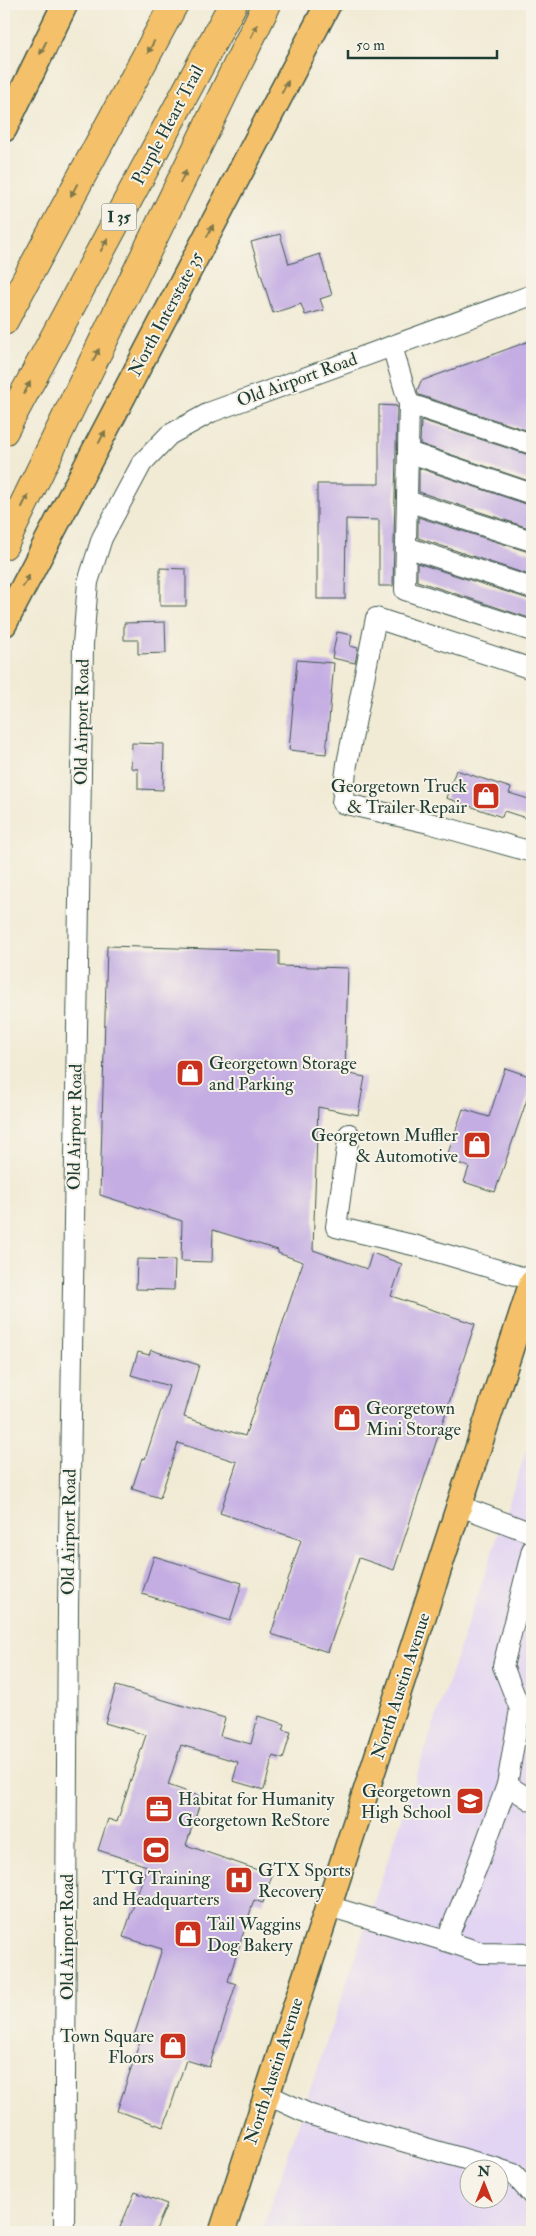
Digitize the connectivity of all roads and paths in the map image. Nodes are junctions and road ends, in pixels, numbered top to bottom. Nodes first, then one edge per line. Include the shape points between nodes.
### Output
1 (65, 4) edge
2 (174, 4) edge
3 (234, 4) edge
4 (267, 4) edge
5 (328, 4) edge
6 (4, 129) edge
7 (532, 294) edge
8 (4, 321) edge
9 (392, 346) junction
10 (409, 404) junction
11 (4, 431) edge
12 (532, 444) edge
13 (408, 452) junction
14 (532, 494) edge
15 (407, 501) junction
16 (532, 541) edge
17 (4, 545) edge
18 (406, 547) junction
19 (532, 588) edge
20 (4, 624) edge
21 (532, 631) edge
22 (532, 669) edge
23 (532, 852) edge
24 (349, 1134) dead end
25 (532, 1281) edge
26 (460, 1506) junction
27 (532, 1533) edge
28 (532, 1550) edge
29 (507, 1785) junction
30 (532, 1801) edge
31 (328, 1906) junction
32 (446, 1940) junction
33 (532, 1954) edge
34 (266, 2094) junction
35 (459, 2158) edge
36 (508, 2172) edge
37 (532, 2196) edge
38 (64, 2232) edge
39 (222, 2232) edge

1 -> 6 main road
2 -> 8 highway
11 -> 3 highway, Purple Heart Trail / I 35
17 -> 4 highway
20 -> 5 main road, North Interstate 35
7 - 9 street, Old Airport Road
9 - 10 street
9 - 38 street, Old Airport Road via 211,412 169,435 142,462 102,538 88,582 83,644 72,1323
10 - 12 street
10 - 13 street
13 - 14 street
13 - 15 street
15 - 16 street
15 - 18 street
18 - 19 street
18 - 21 street via 405,590
22 - 23 street via 376,618 342,803
24 - 25 street via 336,1227 418,1246
25 - 26 main road, North Austin Avenue
26 - 27 street
26 - 31 main road, North Austin Avenue
28 - 29 street via 503,1666 520,1710
29 - 30 street
29 - 32 street
31 - 32 street
31 - 34 main road, North Austin Avenue
32 - 33 street via 482,1953
34 - 35 street via 311,2115
34 - 39 main road, North Austin Avenue
36 - 37 street via 514,2174

